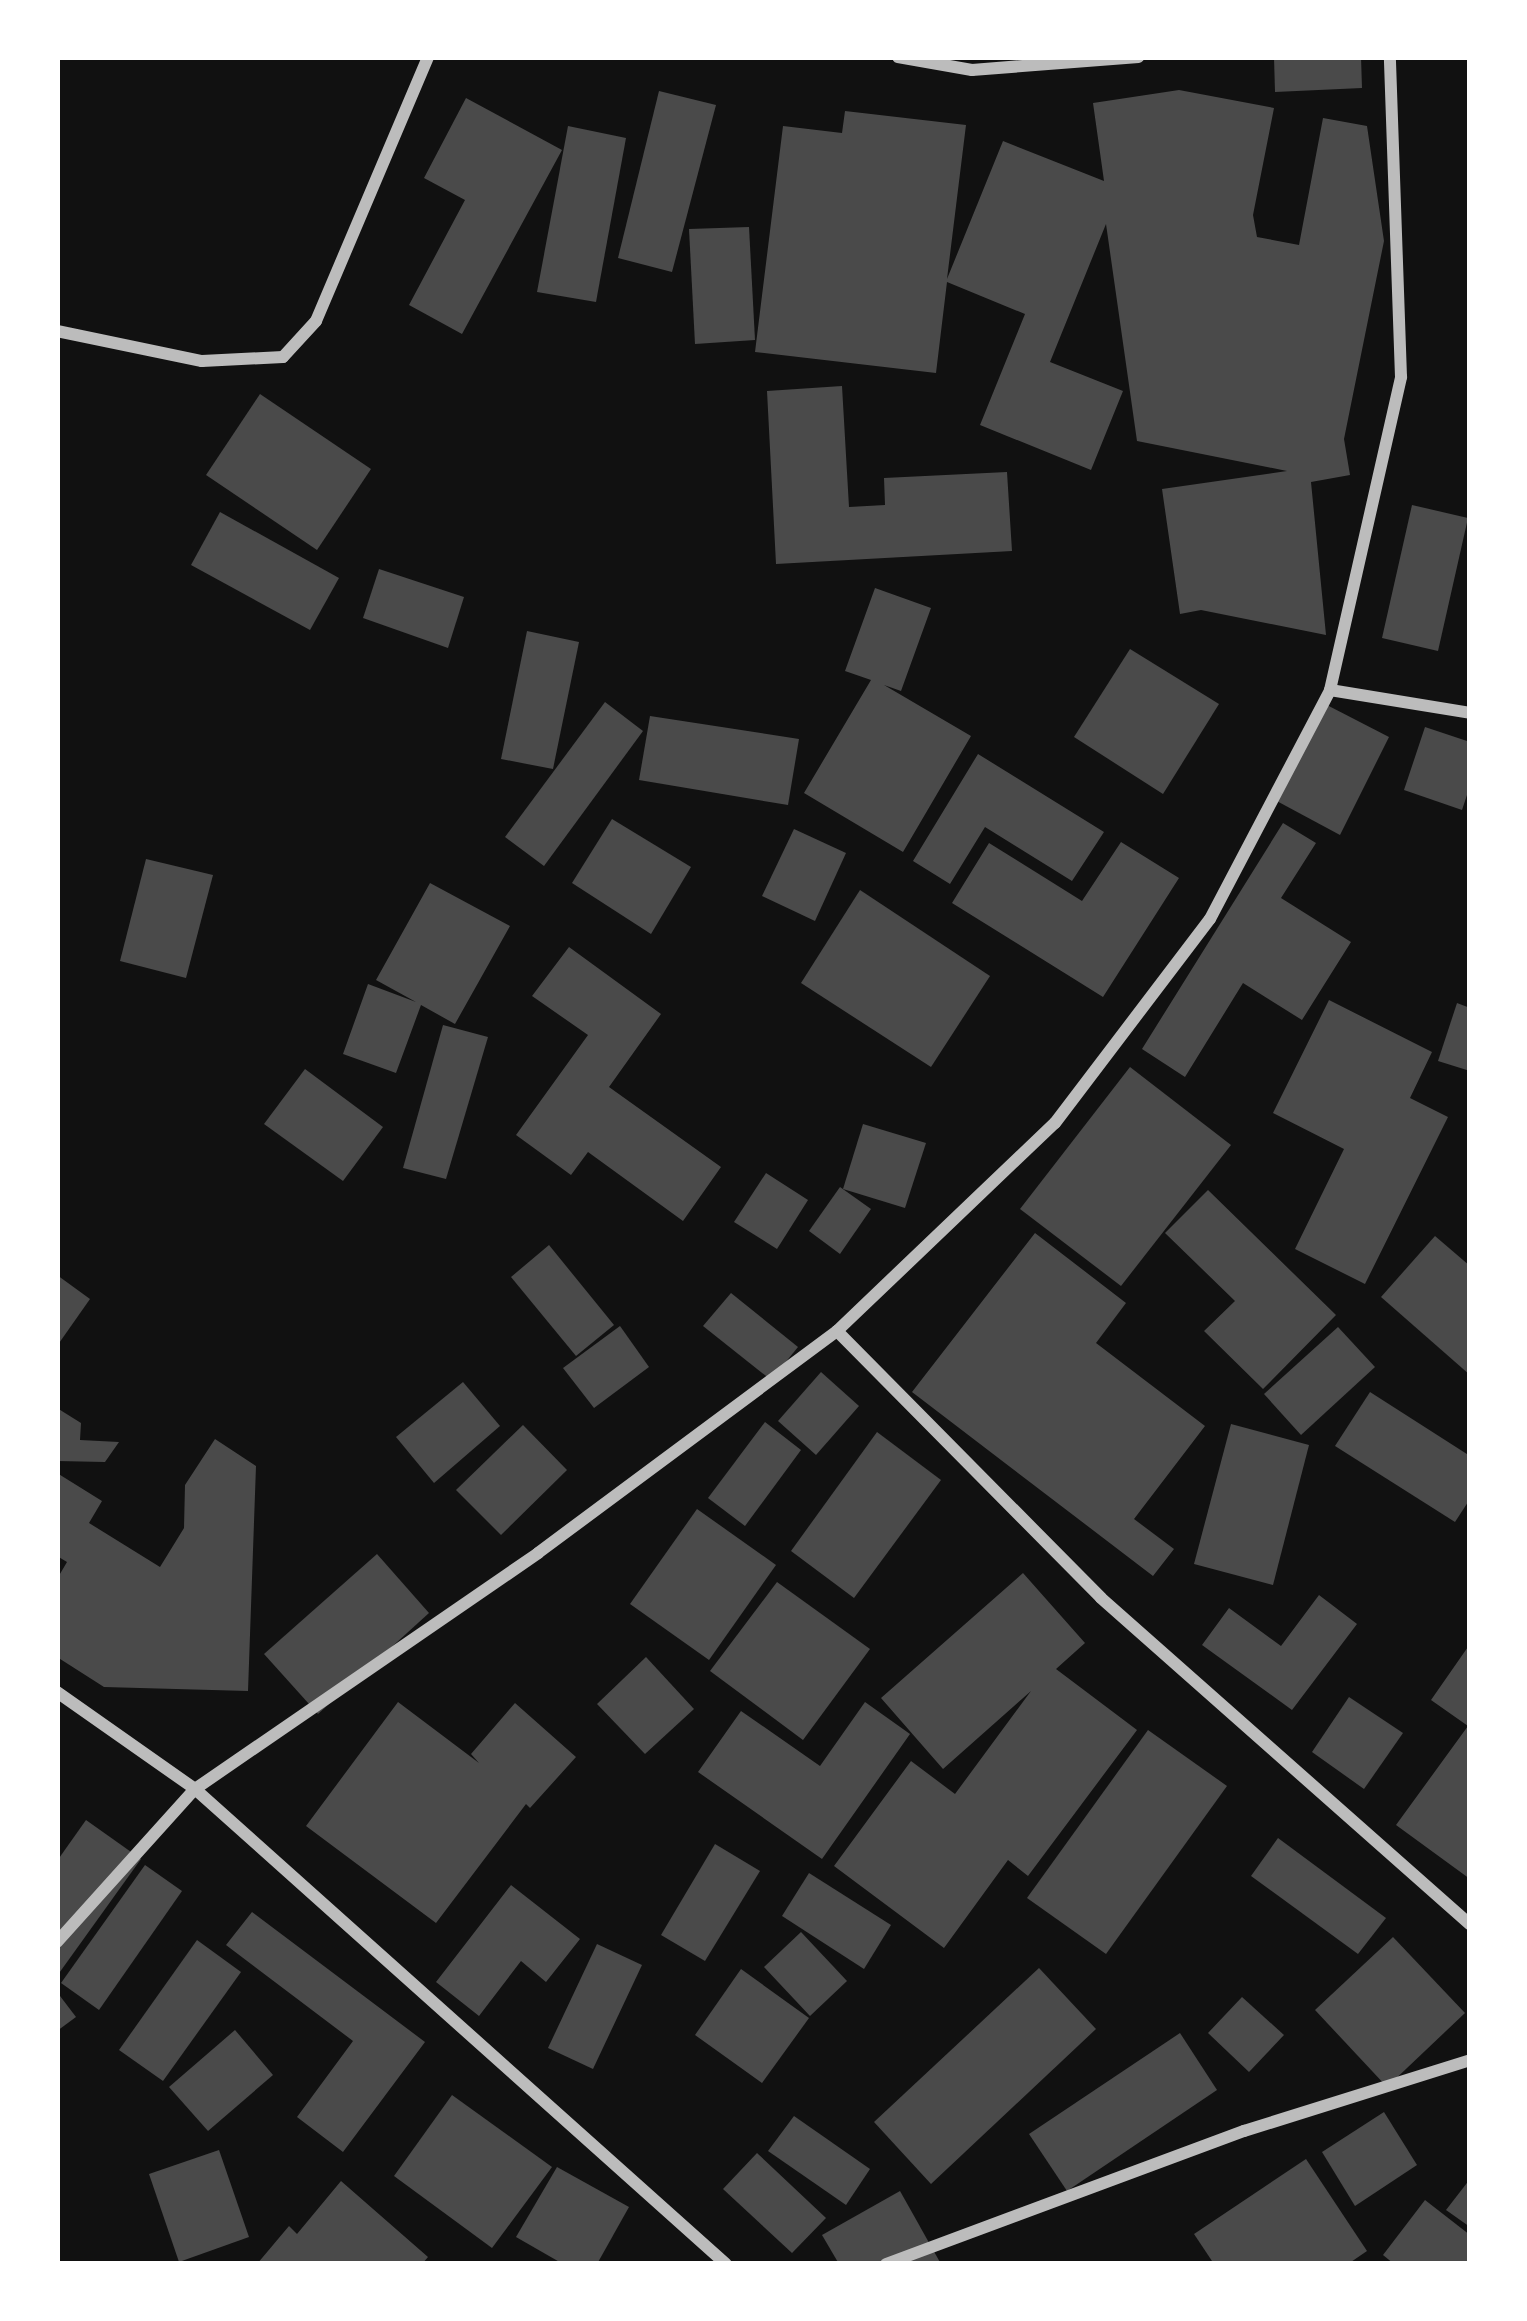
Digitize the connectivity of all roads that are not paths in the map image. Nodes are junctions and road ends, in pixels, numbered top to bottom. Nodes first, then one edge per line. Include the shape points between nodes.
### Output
1 (428, 57) edge
2 (898, 57) edge
3 (1138, 57) edge
4 (1390, 57) edge
5 (57, 331) edge
6 (1330, 690) junction
7 (1470, 713) edge
8 (836, 1331) junction
9 (57, 1692) edge
10 (195, 1789) junction
11 (1470, 1924) edge
12 (57, 1942) edge
13 (1470, 2060) edge
14 (727, 2264) edge
15 (886, 2264) edge

1 - 5 street via 316,321 283,357 202,361
2 - 3 street via 972,70
4 - 6 street via 1402,376
6 - 7 street
6 - 8 street via 1210,919 1055,1123
8 - 10 street via 538,1553
8 - 11 street via 1100,1598
9 - 10 street
10 - 12 street
10 - 14 street
13 - 15 street via 1244,2131

